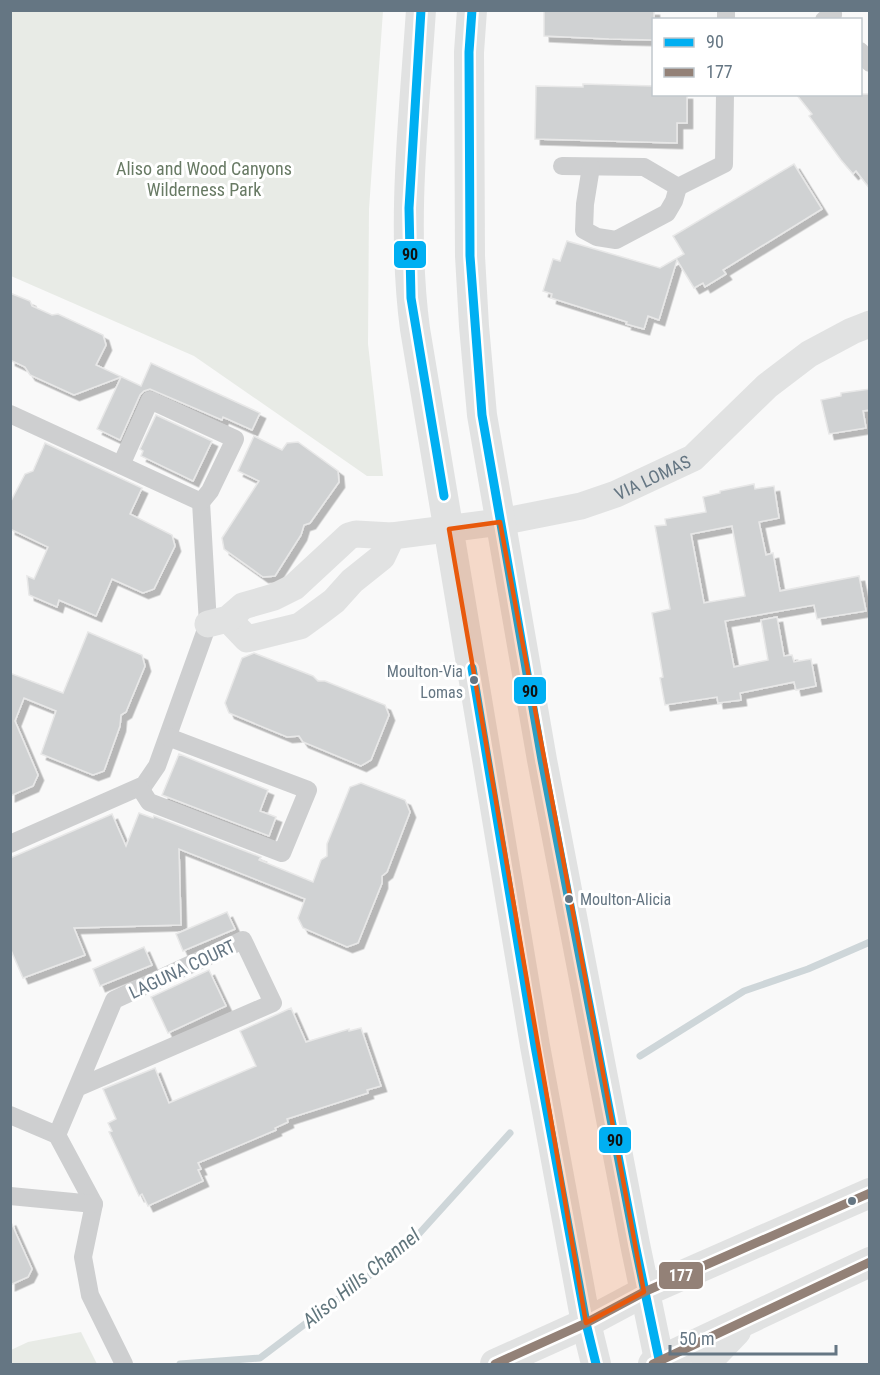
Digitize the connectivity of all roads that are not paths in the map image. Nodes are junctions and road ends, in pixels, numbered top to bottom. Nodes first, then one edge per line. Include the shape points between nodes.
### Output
1 (421, 10) edge
2 (472, 10) edge
3 (725, 96) edge
4 (562, 166) dead end
5 (591, 167) junction
6 (678, 186) junction
7 (870, 324) edge
8 (10, 414) edge
9 (120, 465) junction
10 (201, 502) junction
11 (500, 522) junction
12 (449, 529) junction
13 (392, 536) junction
14 (218, 622) junction
15 (168, 736) junction
16 (140, 788) junction
17 (10, 844) edge
18 (79, 1086) junction
19 (10, 1115) edge
20 (57, 1135) junction
21 (870, 1193) edge
22 (10, 1196) edge
23 (94, 1204) junction
24 (870, 1262) edge
25 (644, 1292) junction
26 (749, 1318) junction
27 (586, 1323) junction
28 (658, 1363) edge
29 (124, 1365) edge
30 (495, 1365) edge
31 (596, 1365) edge
32 (706, 1365) edge

1 - 12 main road via 409,208 411,298
2 - 11 main road via 471,279 482,415
3 - 6 street via 724,164
4 - 5 street
5 - 6 street via 644,167
5 - 6 street via 584,230 597,237 616,240 667,213
7 - 11 street, VIA LOMAS via 801,360 767,386 693,458 581,506
8 - 9 street
9 - 10 street
9 - 10 street via 150,400 235,439
10 - 14 street
11 - 12 street, VIA LOMAS
11 - 25 main road
12 - 13 street, VIA LOMAS
12 - 27 main road via 533,1036
13 - 14 street, VIA LOMAS via 350,536 294,587 243,606
13 - 14 street via 382,557 300,626 247,639
14 - 15 street
15 - 16 street via 157,766
15 - 16 street via 308,790 282,852 149,802
16 - 17 street
18 - 18 street, LAGUNA COURT via 273,1002 243,940 114,1000
18 - 20 street, LAGUNA COURT
19 - 20 street
20 - 23 street
21 - 25 main road
22 - 23 street
23 - 29 street via 83,1257 93,1301
24 - 26 main road
25 - 27 main road
25 - 28 main road
26 - 28 main road
26 - 32 main road
27 - 30 main road
27 - 31 main road

